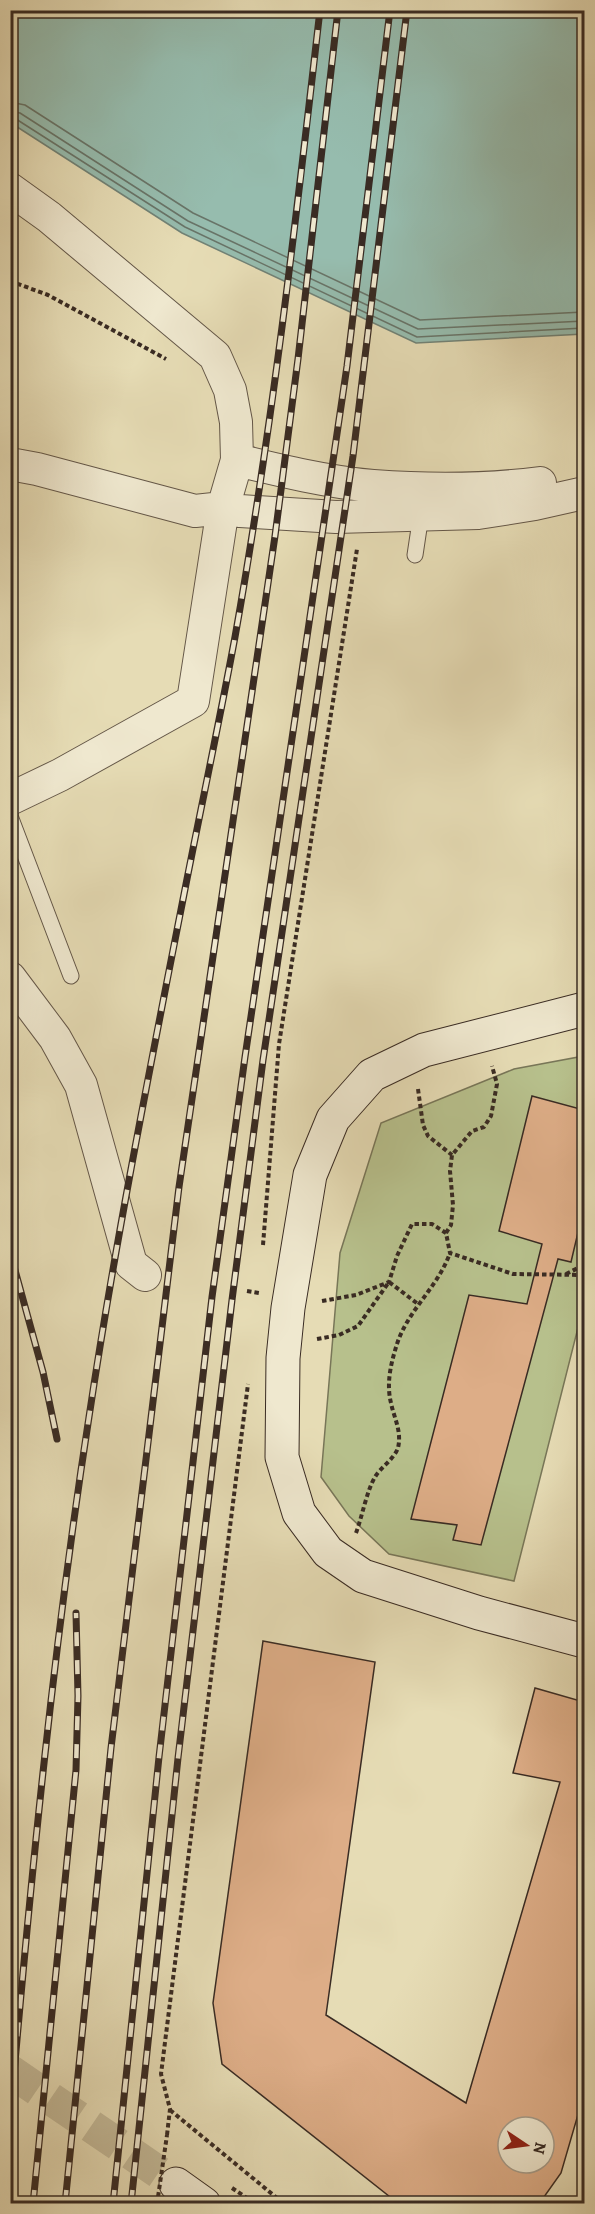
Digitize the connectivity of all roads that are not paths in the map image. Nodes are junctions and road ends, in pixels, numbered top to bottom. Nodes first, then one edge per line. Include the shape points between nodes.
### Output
1 (10, 189) edge
2 (237, 460) junction
3 (10, 464) edge
4 (585, 478) edge
5 (585, 493) edge
6 (424, 501) junction
7 (222, 508) junction
8 (415, 555) dead end
9 (10, 799) edge
10 (10, 816) edge
11 (71, 976) dead end
12 (10, 978) edge
13 (585, 1009) edge
14 (145, 1275) dead end
15 (585, 1641) edge
16 (166, 2194) tunnel mouth
17 (204, 2204) edge

1 - 2 street via 58,224 215,356 230,390
2 - 6 street via 297,475 373,486
2 - 7 street
3 - 7 street via 195,512
4 - 6 street via 481,489
5 - 6 street via 478,513
6 - 7 street via 336,517
6 - 8 lane
7 - 9 street via 193,701 60,776
10 - 11 lane
12 - 14 street via 55,1038 81,1085 131,1264
13 - 15 street via 424,1050 372,1076 333,1119 310,1175 288,1308 282,1446 299,1513 328,1552 363,1576
16 - 17 street

